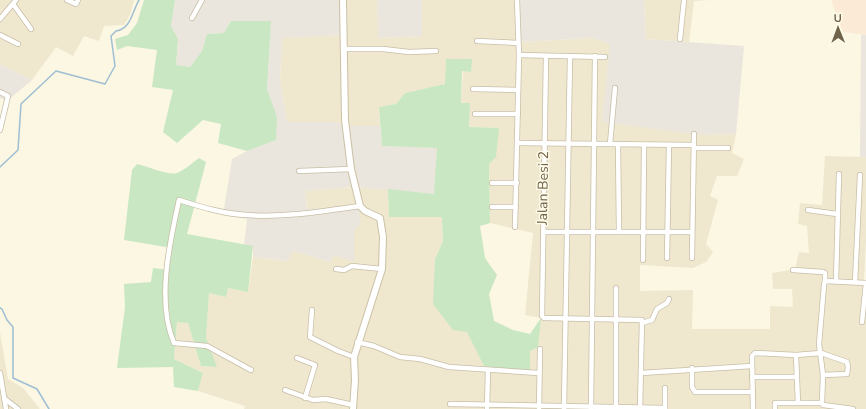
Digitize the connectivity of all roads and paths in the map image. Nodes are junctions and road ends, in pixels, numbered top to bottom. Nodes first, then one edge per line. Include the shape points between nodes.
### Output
1 (66, 0) edge
2 (78, 0) edge
3 (202, 0) edge
4 (343, 0) edge
5 (517, 0) edge
6 (684, 0) edge
7 (14, 2) edge
8 (192, 18) dead end
9 (0, 19) edge
10 (31, 29) dead end
11 (0, 35) edge
12 (680, 39) dead end
13 (477, 41) dead end
14 (518, 43) junction
15 (18, 44) dead end
16 (343, 49) junction
17 (436, 51) dead end
18 (518, 55) junction
19 (546, 56) junction
20 (570, 56) junction
21 (595, 56) junction
22 (605, 57) dead end
23 (615, 88) dead end
24 (473, 89) dead end
25 (518, 90) junction
26 (0, 92) edge
27 (475, 114) dead end
28 (518, 114) junction
29 (1, 121) edge
30 (0, 130) edge
31 (694, 134) dead end
32 (518, 143) junction
33 (544, 143) junction
34 (569, 143) junction
35 (594, 144) junction
36 (610, 144) junction
37 (618, 144) junction
38 (644, 145) junction
39 (669, 145) junction
40 (694, 147) junction
41 (728, 148) dead end
42 (351, 168) junction
43 (300, 171) dead end
44 (839, 174) dead end
45 (860, 175) dead end
46 (492, 183) dead end
47 (517, 183) junction
48 (360, 206) junction
49 (492, 207) dead end
50 (516, 207) junction
51 (808, 210) dead end
52 (837, 214) junction
53 (516, 227) dead end
54 (543, 232) junction
55 (566, 232) junction
56 (593, 232) junction
57 (619, 232) junction
58 (643, 232) junction
59 (668, 232) junction
60 (692, 232) junction
61 (667, 258) dead end
62 (692, 258) dead end
63 (643, 260) dead end
64 (336, 269) dead end
65 (382, 269) junction
66 (793, 270) dead end
67 (825, 281) junction
68 (836, 281) junction
69 (855, 282) junction
70 (866, 283) edge
71 (616, 288) dead end
72 (669, 299) dead end
73 (312, 310) dead end
74 (565, 319) junction
75 (592, 319) junction
76 (618, 320) junction
77 (642, 321) junction
78 (862, 322) dead end
79 (357, 342) junction
80 (540, 349) dead end
81 (821, 353) junction
82 (796, 356) junction
83 (354, 357) junction
84 (297, 358) dead end
85 (752, 366) junction
86 (692, 368) junction
87 (251, 370) dead end
88 (488, 370) junction
89 (0, 373) edge
90 (539, 373) junction
91 (641, 373) junction
92 (824, 375) junction
93 (752, 377) junction
94 (796, 377) junction
95 (665, 388) dead end
96 (285, 390) dead end
97 (753, 392) junction
98 (305, 398) junction
99 (5, 399) junction
100 (798, 403) junction
101 (450, 404) dead end
102 (823, 406) edge
103 (353, 407) edge
104 (487, 407) edge
105 (511, 407) edge
106 (539, 407) edge
107 (564, 407) edge
108 (591, 407) edge
109 (616, 408) edge
110 (640, 408) edge
111 (665, 408) edge
112 (6, 409) edge
113 (18, 409) edge
114 (753, 409) edge
115 (776, 409) edge
116 (853, 409) edge

1 - 2 street via 76,4
3 - 8 street
4 - 16 street
5 - 14 street
6 - 12 street
7 - 9 street
7 - 10 street
11 - 15 street
13 - 14 street
14 - 18 street
16 - 17 street
16 - 42 street via 345,120
18 - 19 street
18 - 25 street
19 - 20 street
19 - 33 street, Jalan Besi 2
20 - 21 street
20 - 34 street
21 - 22 street
21 - 35 street
23 - 36 street
24 - 25 street
25 - 28 street
26 - 29 street via 8,96
27 - 28 street
28 - 32 street
29 - 30 street
31 - 40 street
32 - 33 street
32 - 47 street
33 - 34 street
33 - 54 street, Jalan Besi 2
34 - 35 street
34 - 55 street
35 - 36 street
35 - 56 street
36 - 37 street
37 - 38 street
37 - 57 street
38 - 39 street
38 - 58 street
39 - 40 street
39 - 59 street
40 - 41 street
40 - 60 street
42 - 43 street
42 - 48 street
44 - 52 street
45 - 69 street
46 - 47 street
47 - 50 street
48 - 65 street via 380,218 383,238
48 - 87 street via 278,215 247,215 208,209 179,200 170,247 165,297 171,336 174,342 207,346
49 - 50 street
50 - 53 street
51 - 52 street
52 - 68 street
54 - 55 street
54 - 74 street, Jalan Besi 2 via 542,317
55 - 56 street
55 - 74 street
56 - 57 street
56 - 75 street
57 - 58 street
58 - 59 street
58 - 63 street
59 - 60 street
59 - 61 street
60 - 62 street
64 - 65 street via 344,270 352,266
65 - 79 street
66 - 67 street via 823,272
67 - 68 street
67 - 81 street via 819,344
68 - 69 street
69 - 70 street
70 - 78 street
71 - 76 street
72 - 77 street via 657,309 652,320
73 - 83 street via 310,337
74 - 75 street
74 - 107 street
75 - 76 street
75 - 108 street
76 - 77 street
76 - 109 street
77 - 91 street
79 - 83 street
79 - 88 street via 400,357
80 - 90 street
81 - 82 street
81 - 92 street
81 - 92 street via 844,360 848,367 846,375
82 - 85 street via 755,353 752,356
82 - 94 street
83 - 103 street
84 - 98 street via 316,365
85 - 86 street
85 - 93 street
86 - 91 street
86 - 97 street via 692,387 695,392
88 - 90 street
88 - 104 street
89 - 99 street
90 - 106 street
91 - 110 street
92 - 102 street
93 - 94 street
93 - 97 street
94 - 100 street
95 - 111 street
96 - 98 street
97 - 114 street
98 - 103 street via 326,399
99 - 112 street
99 - 113 street
100 - 102 street
100 - 115 street via 775,403
101 - 104 street
102 - 116 street
104 - 105 street
105 - 106 street
106 - 107 street
107 - 108 street
108 - 109 street
109 - 110 street
110 - 111 street

